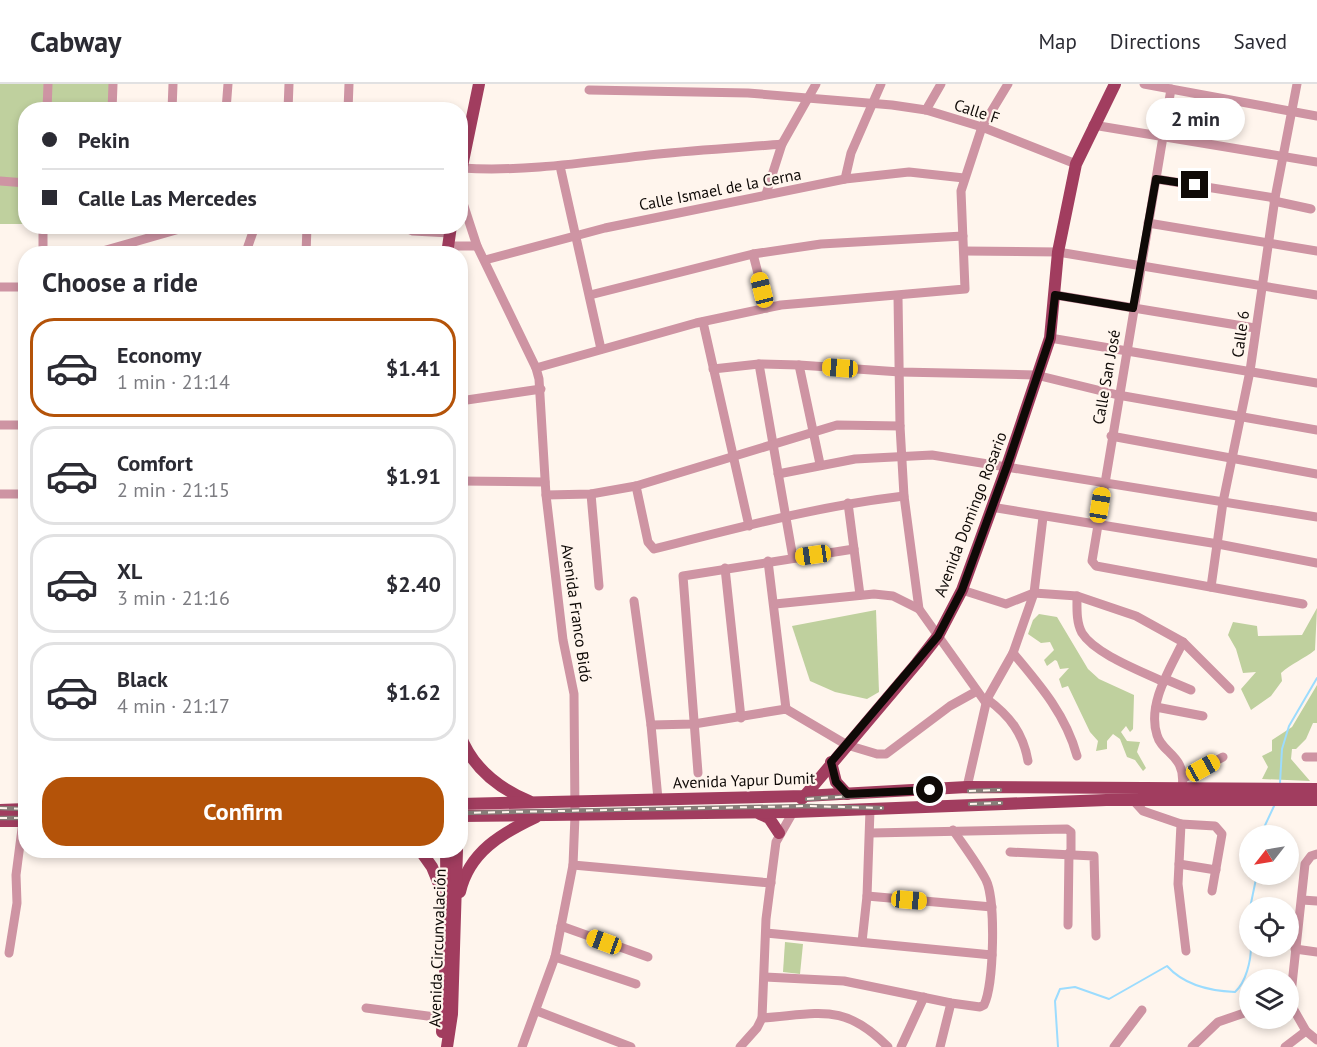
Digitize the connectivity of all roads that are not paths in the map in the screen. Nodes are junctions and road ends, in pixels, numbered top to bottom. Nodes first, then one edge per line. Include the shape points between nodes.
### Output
1 (48, 84) edge
2 (112, 84) edge
3 (173, 84) edge
4 (228, 84) edge
5 (290, 84) edge
6 (350, 84) edge
7 (477, 84) edge
8 (753, 84) edge
9 (816, 84) edge
10 (881, 84) edge
11 (942, 84) edge
12 (1008, 84) edge
13 (1115, 84) edge
14 (1144, 84) edge
15 (1297, 84) edge
16 (613, 87) edge
17 (718, 88) edge
18 (1194, 88) edge
19 (1172, 89) junction
20 (589, 90) dead end
21 (748, 93) junction
22 (808, 98) junction
23 (47, 102) edge
24 (112, 102) edge
25 (172, 102) edge
26 (227, 102) edge
27 (289, 102) edge
28 (349, 102) edge
29 (871, 104) junction
30 (926, 110) junction
31 (1293, 111) junction
32 (1317, 116) edge
33 (1093, 125) junction
34 (982, 127) junction
35 (468, 136) edge
36 (1162, 136) junction
37 (782, 144) junction
38 (1283, 156) junction
39 (1317, 162) edge
40 (1076, 164) junction
41 (560, 166) junction
42 (468, 172) edge
43 (964, 178) junction
44 (845, 179) junction
45 (1156, 179) junction
46 (0, 180) edge
47 (18, 182) edge
48 (766, 194) junction
49 (1274, 199) junction
50 (1311, 209) dead end
51 (468, 218) edge
52 (1148, 223) junction
53 (162, 234) edge
54 (425, 234) edge
55 (575, 235) junction
56 (963, 236) junction
57 (449, 240) edge
58 (1270, 244) junction
59 (120, 246) edge
60 (477, 246) junction
61 (964, 251) junction
62 (1317, 251) edge
63 (1058, 252) junction
64 (753, 254) junction
65 (485, 260) junction
66 (1140, 264) junction
67 (1262, 286) junction
68 (0, 287) edge
69 (18, 287) edge
70 (590, 295) junction
71 (1055, 295) junction
72 (1317, 295) edge
73 (898, 297) junction
74 (767, 308) junction
75 (1133, 308) junction
76 (703, 322) junction
77 (1255, 328) junction
78 (1050, 338) junction
79 (601, 349) junction
80 (1126, 351) junction
81 (759, 364) junction
82 (799, 365) junction
83 (536, 368) junction
84 (713, 369) junction
85 (1250, 371) junction
86 (900, 372) junction
87 (1036, 375) junction
88 (1317, 383) edge
89 (540, 389) junction
90 (1118, 395) junction
91 (468, 400) edge
92 (1241, 416) junction
93 (0, 425) edge
94 (18, 425) edge
95 (900, 426) junction
96 (1317, 429) edge
97 (811, 431) junction
98 (1111, 436) junction
99 (773, 444) junction
100 (902, 455) junction
101 (731, 457) junction
102 (1233, 458) junction
103 (820, 465) junction
104 (1007, 466) junction
105 (778, 474) junction
106 (1317, 474) edge
107 (468, 481) edge
108 (545, 482) junction
109 (1103, 484) junction
110 (636, 486) junction
111 (0, 494) edge
112 (18, 494) edge
113 (591, 494) junction
114 (546, 495) junction
115 (904, 496) junction
116 (848, 502) junction
117 (1223, 502) junction
118 (991, 507) junction
119 (785, 516) junction
120 (1043, 517) junction
121 (1317, 517) edge
122 (1096, 525) junction
123 (748, 526) junction
124 (1218, 544) junction
125 (854, 549) junction
126 (793, 558) junction
127 (768, 561) junction
128 (1317, 564) edge
129 (725, 568) junction
130 (599, 586) dead end
131 (1211, 587) junction
132 (962, 590) junction
133 (1034, 593) junction
134 (860, 595) junction
135 (1077, 596) junction
136 (634, 601) dead end
137 (1303, 603) dead end
138 (775, 604) junction
139 (919, 609) junction
140 (938, 636) junction
141 (1183, 642) junction
142 (1013, 653) junction
143 (1164, 680) junction
144 (1230, 689) dead end
145 (1191, 690) dead end
146 (977, 691) junction
147 (987, 701) junction
148 (1156, 707) junction
149 (786, 709) junction
150 (1203, 716) dead end
151 (741, 718) junction
152 (694, 724) junction
153 (651, 725) junction
154 (847, 745) junction
155 (468, 749) edge
156 (1077, 756) dead end
157 (1223, 757) dead end
158 (1306, 757) dead end
159 (1317, 758) edge
160 (1028, 761) dead end
161 (831, 762) junction
162 (698, 773) dead end
163 (1183, 783) junction
164 (967, 788) junction
165 (847, 794) junction
166 (1311, 794) edge
167 (1236, 795) junction
168 (804, 796) junction
169 (658, 799) junction
170 (1133, 800) junction
171 (533, 802) junction
172 (575, 802) junction
173 (468, 804) edge
174 (0, 810) edge
175 (870, 810) junction
176 (793, 812) junction
177 (756, 813) junction
178 (18, 815) edge
179 (468, 816) edge
180 (538, 816) junction
181 (575, 816) junction
182 (18, 818) edge
183 (0, 821) edge
184 (1181, 824) junction
185 (953, 830) junction
186 (779, 833) junction
187 (871, 833) junction
188 (1010, 852) dead end
189 (1070, 853) junction
190 (1317, 854) edge
191 (19, 858) edge
192 (425, 858) edge
193 (447, 858) edge
194 (456, 858) edge
195 (1179, 864) junction
196 (573, 866) junction
197 (1216, 870) junction
198 (771, 883) junction
199 (1212, 891) dead end
200 (867, 896) junction
201 (1302, 900) junction
202 (1317, 901) edge
203 (992, 907) junction
204 (452, 911) junction
205 (1299, 921) edge
206 (1068, 925) dead end
207 (561, 926) junction
208 (766, 933) junction
209 (1096, 936) dead end
210 (861, 942) junction
211 (1299, 950) edge
212 (1186, 951) dead end
213 (1317, 952) edge
214 (9, 953) dead end
215 (992, 955) junction
216 (555, 957) junction
217 (648, 957) dead end
218 (765, 977) junction
219 (636, 984) dead end
220 (924, 997) junction
221 (951, 1003) junction
222 (366, 1008) dead end
223 (1142, 1010) dead end
224 (537, 1011) junction
225 (1239, 1015) edge
226 (443, 1018) junction
227 (762, 1018) junction
228 (1299, 1019) edge
229 (1306, 1031) junction
230 (1317, 1040) edge
231 (441, 1047) edge
232 (447, 1047) edge
233 (522, 1047) edge
234 (631, 1047) edge
235 (740, 1047) edge
236 (888, 1047) edge
237 (901, 1047) edge
238 (940, 1047) edge
239 (1114, 1047) edge
240 (1192, 1047) edge
241 (1285, 1047) edge

1 - 23 street
2 - 24 street
3 - 25 street
4 - 26 street
5 - 27 street
6 - 28 street
7 - 35 main road
8 - 21 street
9 - 22 street
10 - 29 street
11 - 30 street
12 - 34 street
13 - 33 main road, Avenida Domingo Rosario
14 - 19 street
15 - 31 street, Calle 6
16 - 17 street, Calle F
16 - 20 street, Calle F
17 - 21 street, Calle F
18 - 19 street
18 - 31 street
19 - 36 street, Calle San José
21 - 22 street, Calle F
22 - 29 street, Calle F
22 - 37 street
29 - 30 street, Calle F
29 - 44 street
30 - 34 street, Calle F
31 - 32 street
31 - 38 street, Calle 6
33 - 36 street
33 - 40 main road, Avenida Domingo Rosario
34 - 40 street, Calle F
34 - 43 street
36 - 38 street
36 - 45 street, Calle San José
37 - 41 street
37 - 48 street
38 - 39 street
38 - 49 street, Calle 6
40 - 63 main road, Avenida Domingo Rosario
41 - 42 street
41 - 55 street
43 - 44 street, Calle Ismael de la Cerna via 909,172
43 - 56 street
44 - 48 street, Calle Ismael de la Cerna
45 - 49 street
45 - 52 street, Calle San José
46 - 47 street
48 - 55 street, Calle Ismael de la Cerna
49 - 50 street
49 - 58 street, Calle 6
51 - 60 street, Avenida Franco Bidó
52 - 58 street
52 - 66 street, Calle San José
53 - 59 street
54 - 57 street
55 - 65 street, Calle Ismael de la Cerna
55 - 70 street
56 - 61 street
56 - 64 street via 821,244
57 - 60 street
58 - 62 street
58 - 67 street, Calle 6
60 - 65 street, Avenida Franco Bidó
61 - 63 street
61 - 73 street via 965,290
63 - 66 street
63 - 71 main road, Avenida Domingo Rosario
64 - 70 street
64 - 74 street
65 - 83 street, Avenida Franco Bidó
66 - 67 street
66 - 75 street, Calle San José
67 - 72 street
67 - 77 street, Calle 6
68 - 69 street
70 - 79 street
71 - 75 street
71 - 78 main road, Avenida Domingo Rosario
73 - 74 street
73 - 86 street
74 - 76 street
75 - 77 street
75 - 80 street, Calle San José
76 - 79 street
76 - 84 street
77 - 85 street, Calle 6
78 - 80 street
78 - 87 main road, Avenida Domingo Rosario
79 - 83 street
80 - 85 street
80 - 90 street, Calle San José
81 - 82 street
81 - 84 street
81 - 99 street
82 - 86 street
82 - 97 street
83 - 89 street, Avenida Franco Bidó
84 - 101 street
85 - 88 street
85 - 92 street, Calle 6
86 - 87 street
86 - 95 street
87 - 90 street
87 - 104 main road, Avenida Domingo Rosario
89 - 91 street
89 - 108 street, Avenida Franco Bidó
90 - 92 street
90 - 98 street, Calle San José
92 - 96 street
92 - 102 street, Calle 6
93 - 94 street
95 - 97 street via 837,425
95 - 100 street
97 - 99 street
97 - 103 street
98 - 102 street
98 - 109 street, Calle San José
99 - 101 street
99 - 105 street
100 - 103 street
100 - 104 street via 932,455
100 - 115 street
101 - 110 street
101 - 123 street
102 - 106 street
102 - 117 street, Calle 6
103 - 105 street
104 - 109 street
104 - 118 main road, Avenida Domingo Rosario
105 - 119 street
107 - 108 street
108 - 114 street, Avenida Franco Bidó
109 - 117 street
109 - 122 street, Calle San José
110 - 113 street
110 - 123 street via 648,542 654,549
111 - 112 street
113 - 114 street
113 - 130 street
114 - 172 street, Avenida Franco Bidó via 562,640 574,694
115 - 116 street
115 - 139 street
116 - 119 street
116 - 125 street
117 - 121 street
117 - 124 street, Calle 6
118 - 120 street
118 - 132 main road, Avenida Domingo Rosario
119 - 123 street
119 - 126 street
120 - 122 street
120 - 133 street
122 - 124 street
122 - 131 street, Calle San José via 1094,564
124 - 128 street
124 - 131 street, Calle 6
125 - 126 street
125 - 134 street
126 - 127 street
127 - 129 street
127 - 138 street
129 - 151 street
129 - 152 street via 686,574 682,579
131 - 137 street
132 - 133 street via 1006,604
132 - 140 main road, Avenida Domingo Rosario
133 - 135 street
133 - 142 street
134 - 138 street
134 - 139 street via 893,596
135 - 141 street via 1136,616
135 - 143 street via 1077,616 1082,632 1092,644
136 - 153 street
138 - 149 street
139 - 140 street
140 - 146 street
140 - 154 main road, Avenida Domingo Rosario
141 - 143 street
141 - 144 street
142 - 147 street
142 - 156 street via 1045,691 1070,732
143 - 145 street
143 - 148 street
146 - 147 street
146 - 154 street via 950,706 893,751 877,754
147 - 160 street via 1003,710 1018,729
147 - 164 street
148 - 150 street
148 - 163 street via 1157,737 1180,766
149 - 151 street
149 - 154 street
151 - 152 street
152 - 153 street
152 - 162 street
153 - 169 street
154 - 161 main road, Avenida Domingo Rosario
155 - 171 main road via 486,774 515,795
157 - 163 street
158 - 159 street
161 - 165 main road via 836,782
161 - 168 main road, Avenida Domingo Rosario
163 - 164 main road, Avenida Yapur Dumit
163 - 167 main road, Avenida Yapur Dumit
164 - 165 main road, Avenida Yapur Dumit
165 - 168 main road, Avenida Yapur Dumit
166 - 167 main road, Avenida Yapur Dumit
167 - 170 main road, Avenida Yapur Dumit
168 - 169 main road, Avenida Yapur Dumit
168 - 176 main road, Avenida Domingo Rosario
169 - 172 main road, Avenida Yapur Dumit
170 - 175 main road, Avenida Yapur Dumit
170 - 184 street via 1143,811
171 - 172 main road, Avenida Yapur Dumit
171 - 173 main road, Avenida Yapur Dumit
172 - 181 street, Avenida Franco Bidó
174 - 178 main road
175 - 176 main road, Avenida Yapur Dumit
175 - 187 street
176 - 177 main road, Avenida Yapur Dumit
176 - 186 street, Avenida Domingo Rosario
177 - 181 main road, Avenida Yapur Dumit
177 - 186 main road via 769,818
179 - 180 main road, Avenida Yapur Dumit
180 - 181 main road, Avenida Yapur Dumit
180 - 204 main road via 503,833 480,853
181 - 196 street, Avenida Franco Bidó
182 - 183 main road
184 - 195 street
184 - 197 street via 1220,829
185 - 187 street
185 - 189 street via 1067,829 1071,832
185 - 203 street via 987,881
186 - 198 street, Avenida Domingo Rosario
187 - 200 street
188 - 189 street
189 - 206 street
189 - 209 street via 1092,854 1095,858
190 - 201 street via 1305,864
191 - 214 street
192 - 204 main road
193 - 204 main road, Avenida Circunvalación
194 - 204 main road, Avenida Circunvalación
195 - 197 street
195 - 212 street
196 - 198 street
196 - 207 street, Avenida Franco Bidó
197 - 199 street
198 - 208 street, Avenida Domingo Rosario
200 - 203 street
200 - 210 street
201 - 202 street
201 - 205 street
203 - 215 street
204 - 226 main road, Avenida Circunvalación
204 - 232 main road, Avenida Circunvalación via 452,1014
207 - 216 street, Avenida Franco Bidó
207 - 217 street
208 - 210 street
208 - 218 street, Avenida Domingo Rosario
210 - 215 street
211 - 213 street
215 - 221 street via 984,1005
216 - 219 street
216 - 224 street, Avenida Franco Bidó
218 - 220 street via 844,981
218 - 227 street, Avenida Domingo Rosario
220 - 221 street
220 - 237 street
221 - 238 street
222 - 226 street
223 - 239 street
224 - 233 street, Avenida Franco Bidó
224 - 234 street
225 - 240 street via 1218,1022
226 - 231 main road, Avenida Circunvalación
227 - 235 street
227 - 236 street via 831,1012 855,1020
228 - 229 street
229 - 230 street
229 - 241 street

